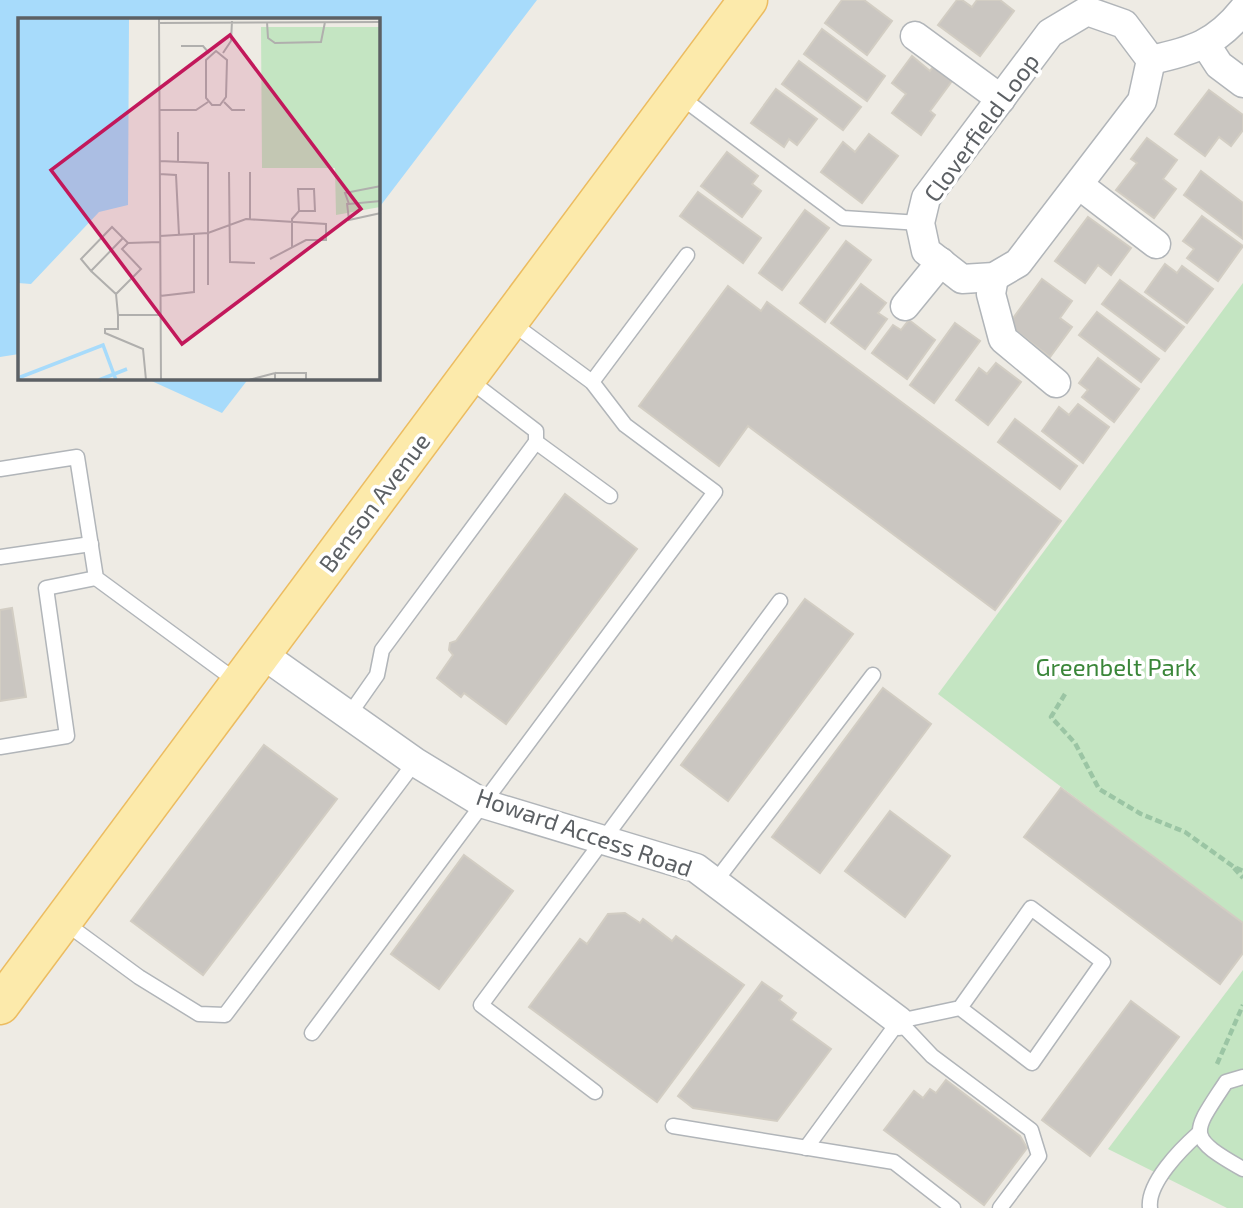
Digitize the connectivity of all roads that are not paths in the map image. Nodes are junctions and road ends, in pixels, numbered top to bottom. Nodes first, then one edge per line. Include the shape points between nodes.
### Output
1 (748, 0) edge
2 (1086, 6) edge
3 (1243, 10) edge
4 (915, 36) dead end
5 (1206, 45) junction
6 (1151, 60) junction
7 (1243, 83) edge
8 (677, 94) junction
9 (1001, 99) junction
10 (1079, 185) junction
11 (920, 223) junction
12 (1156, 244) dead end
13 (687, 255) dead end
14 (941, 262) junction
15 (994, 277) junction
16 (905, 306) dead end
17 (509, 321) junction
18 (467, 378) junction
19 (592, 382) junction
20 (1056, 383) dead end
21 (536, 442) junction
22 (0, 469) edge
23 (610, 496) dead end
24 (91, 544) junction
25 (0, 557) edge
26 (96, 578) junction
27 (780, 601) dead end
28 (262, 654) junction
29 (873, 675) dead end
30 (240, 684) junction
31 (349, 715) junction
32 (0, 747) edge
33 (415, 762) junction
34 (484, 804) junction
35 (602, 840) junction
36 (715, 882) junction
37 (63, 921) junction
38 (0, 1005) edge
39 (960, 1008) junction
40 (899, 1021) junction
41 (312, 1033) dead end
42 (1243, 1077) edge
43 (595, 1092) dead end
44 (673, 1126) dead end
45 (1199, 1133) junction
46 (806, 1148) junction
47 (1243, 1169) edge
48 (953, 1208) edge
49 (1000, 1208) edge
50 (1150, 1208) edge

1 - 8 main road, Benson Avenue
2 - 6 street, Cloverfield Loop via 1124,24
2 - 9 street, Cloverfield Loop via 1051,33
3 - 5 street
4 - 9 street
5 - 6 street
5 - 7 street via 1219,65
6 - 10 street via 1142,101
8 - 11 lane via 844,218
8 - 17 main road, Benson Avenue
9 - 11 street, Cloverfield Loop via 926,198
10 - 12 street
10 - 15 street via 1018,263
11 - 14 street, Cloverfield Loop via 926,251
13 - 19 lane
14 - 15 street, Cloverfield Loop via 962,279
14 - 16 street
15 - 20 street via 991,294 1003,339
17 - 18 main road, Benson Avenue
17 - 19 lane
18 - 21 lane via 536,431
18 - 28 main road, Benson Avenue
19 - 34 lane via 625,425 715,492
21 - 23 lane
21 - 31 lane via 382,649 377,675
22 - 24 lane via 77,457
24 - 25 lane
24 - 26 lane
26 - 30 lane
26 - 32 lane via 46,588 67,736
27 - 35 lane
28 - 30 main road, Benson Avenue
28 - 31 street, Howard Access Road
29 - 36 lane
30 - 37 main road, Benson Avenue
31 - 33 street, Howard Access Road
33 - 34 street, Howard Access Road
33 - 37 lane via 225,1016 199,1013 139,977
34 - 35 street, Howard Access Road
34 - 41 lane
35 - 36 street, Howard Access Road via 696,868
35 - 43 lane via 481,1005
36 - 40 street, Howard Access Road
37 - 38 main road, Benson Avenue
39 - 39 lane via 1032,1063 1102,962 1031,908
39 - 40 lane
40 - 46 lane
40 - 49 lane via 932,1056 1031,1130 1039,1156
42 - 45 lane via 1226,1082 1200,1122
44 - 46 lane
45 - 47 lane via 1216,1154
45 - 50 lane via 1180,1150 1153,1188
46 - 48 lane via 894,1163

